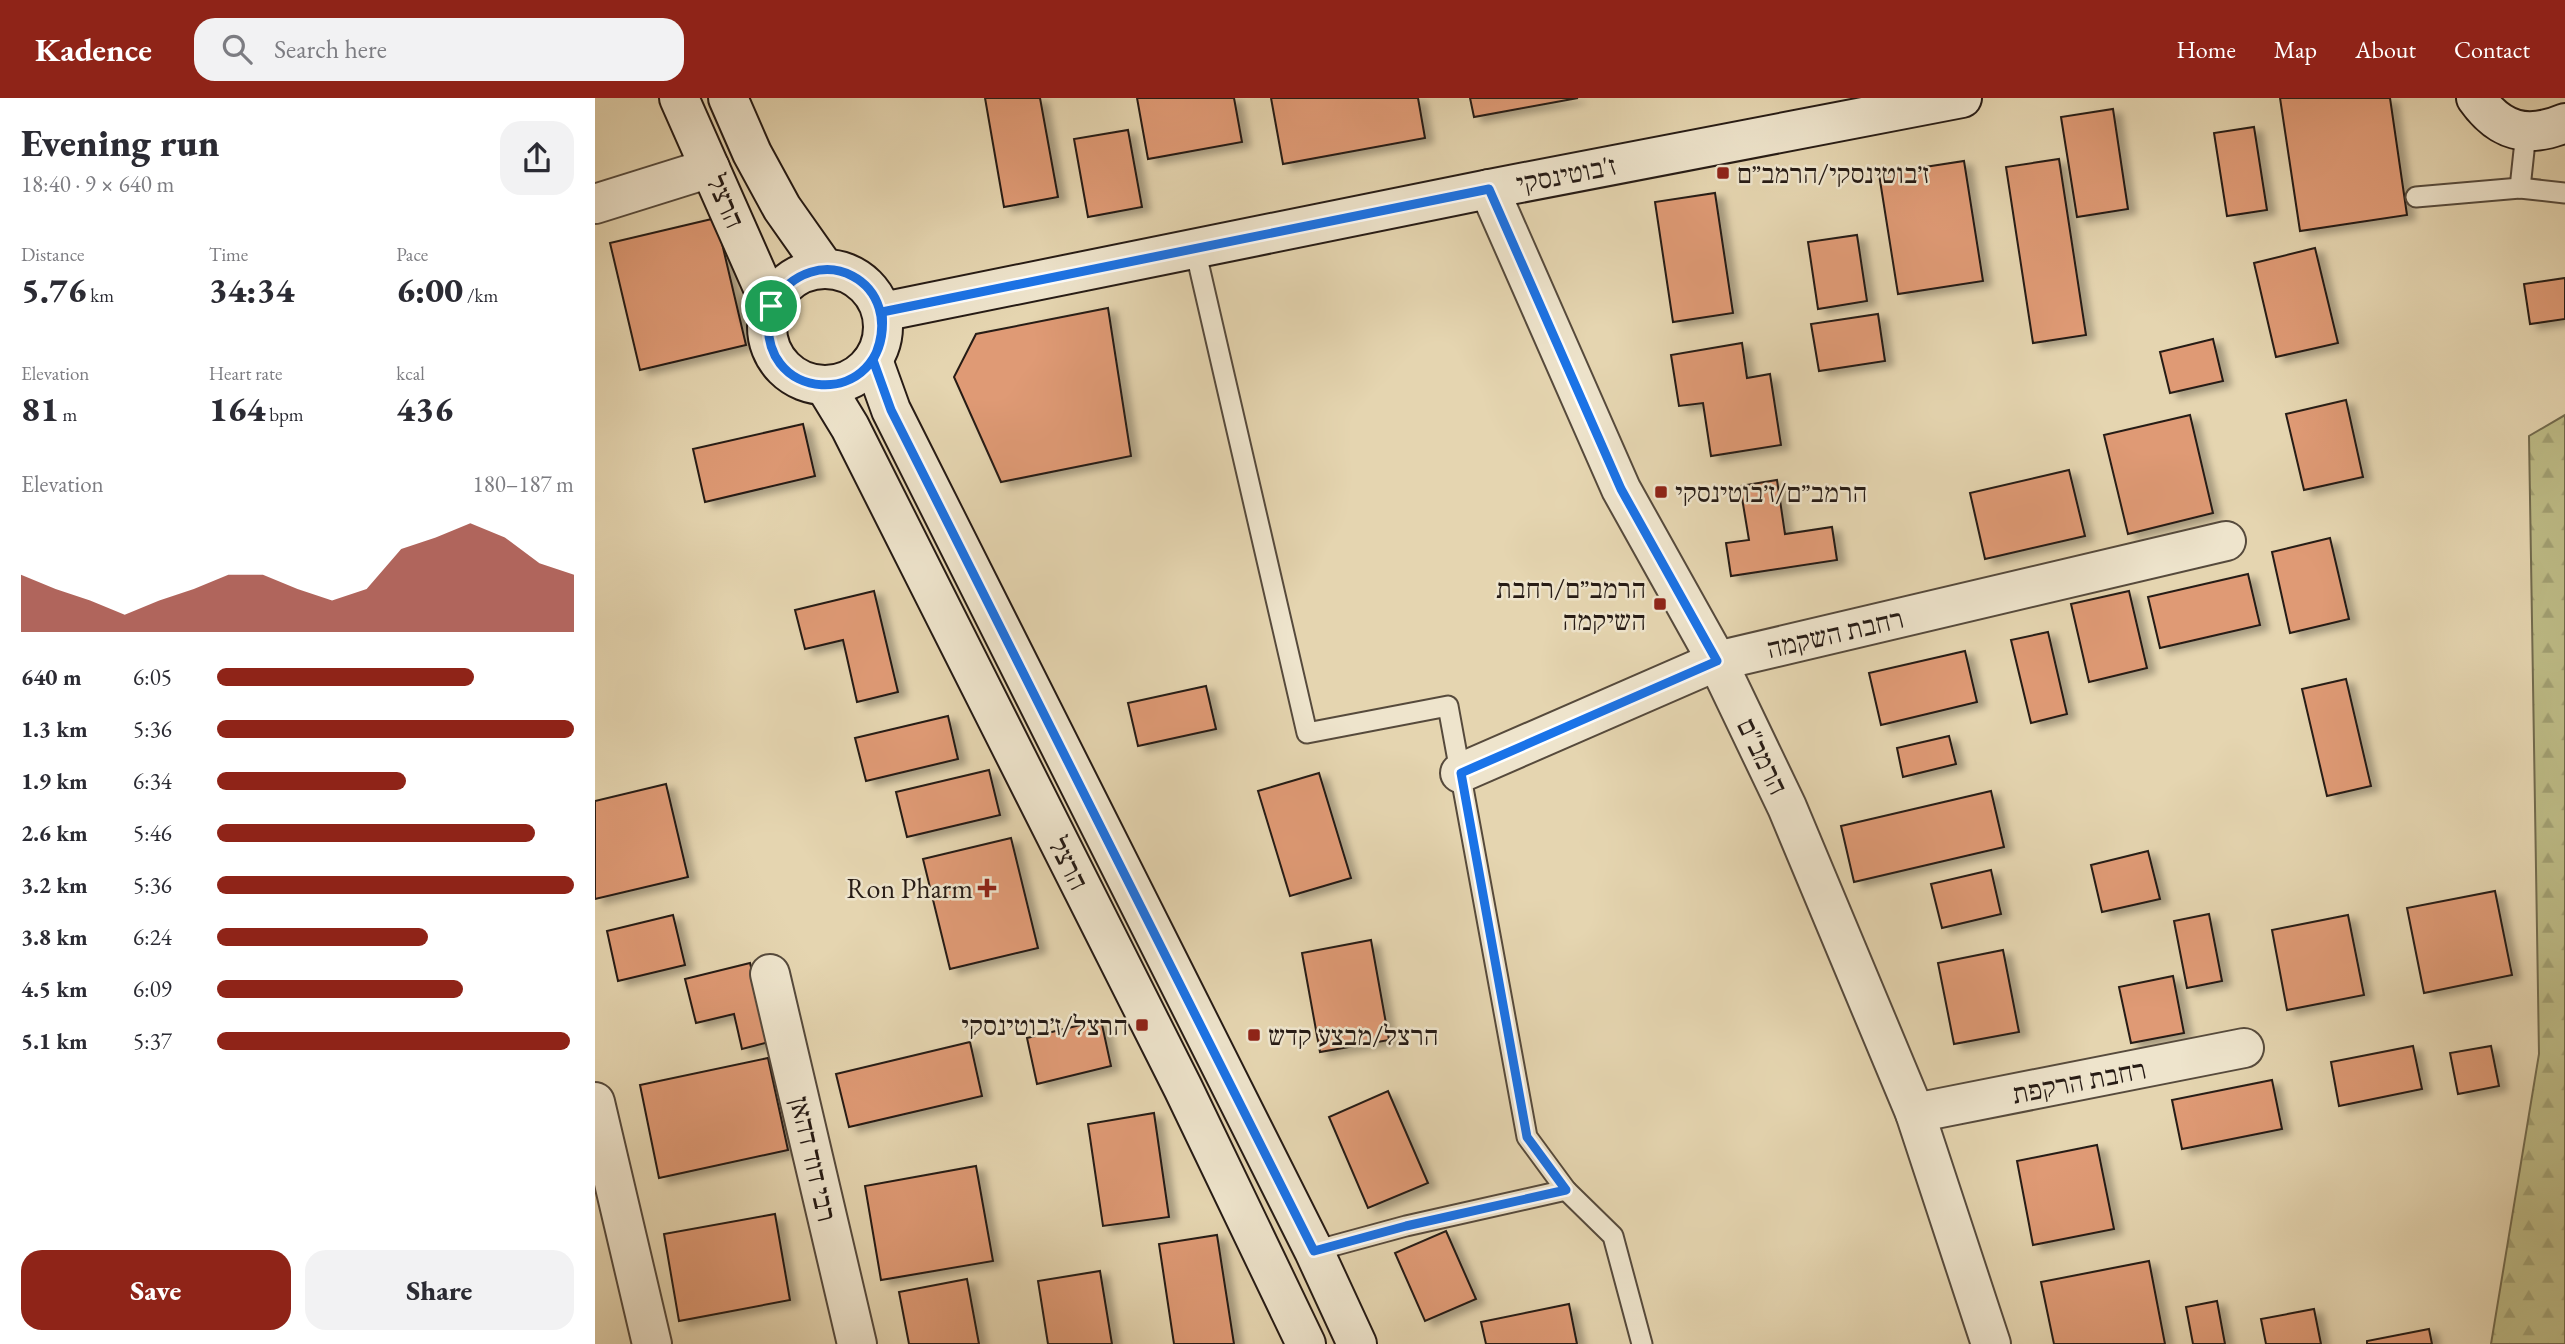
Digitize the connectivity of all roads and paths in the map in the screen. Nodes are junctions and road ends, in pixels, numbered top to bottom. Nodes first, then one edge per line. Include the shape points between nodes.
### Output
1 (679, 98) edge
2 (728, 98) edge
3 (1962, 98) edge
4 (2476, 98) edge
5 (2565, 124) edge
6 (2526, 132) junction
7 (710, 168) junction
8 (2520, 188) junction
9 (1489, 189) junction
10 (2565, 193) edge
11 (2417, 197) dead end
12 (595, 204) edge
13 (1195, 249) junction
14 (825, 269) junction
15 (771, 306) junction
16 (882, 312) junction
17 (873, 360) junction
18 (825, 386) junction
19 (2226, 541) dead end
20 (1717, 661) junction
21 (1461, 773) junction
22 (770, 974) dead end
23 (2244, 1048) dead end
24 (595, 1102) edge
25 (1915, 1113) junction
26 (1566, 1190) junction
27 (1314, 1251) junction
28 (652, 1344) edge
29 (857, 1344) edge
30 (1307, 1344) edge
31 (1357, 1344) edge
32 (1642, 1344) edge
33 (1991, 1344) edge

1 - 7 street, הרצל
2 - 14 street, הרצל via 782,208
3 - 9 street, ז'בוטינסקי
4 - 6 street via 2487,114
5 - 6 street
6 - 8 lane
7 - 12 street
7 - 15 street, הרצל
8 - 10 lane
8 - 11 lane
9 - 13 street, ז'בוטינסקי
9 - 20 street, הרמב"ם via 1621,489
13 - 16 street, ז'בוטינסקי
13 - 21 lane via 1307,733 1448,706
14 - 15 street via 792,279
14 - 16 street via 854,277 866,286
15 - 18 street via 769,343 777,360 806,382
16 - 17 street via 882,337
17 - 18 street via 860,374
17 - 27 street, הרצל via 891,410
18 - 30 street, הרצל via 850,427 1158,1039
19 - 20 street, רחבת השקמה
20 - 21 street, רחבת השקמה
20 - 25 street, הרמב"ם via 1787,807
21 - 26 lane via 1527,1137
22 - 29 street, רבי דוד דהאן
23 - 25 street, רחבת הרקפת
24 - 28 street
25 - 33 street, הרמב"ם
26 - 27 lane
26 - 32 lane via 1613,1236
27 - 31 street, הרצל

